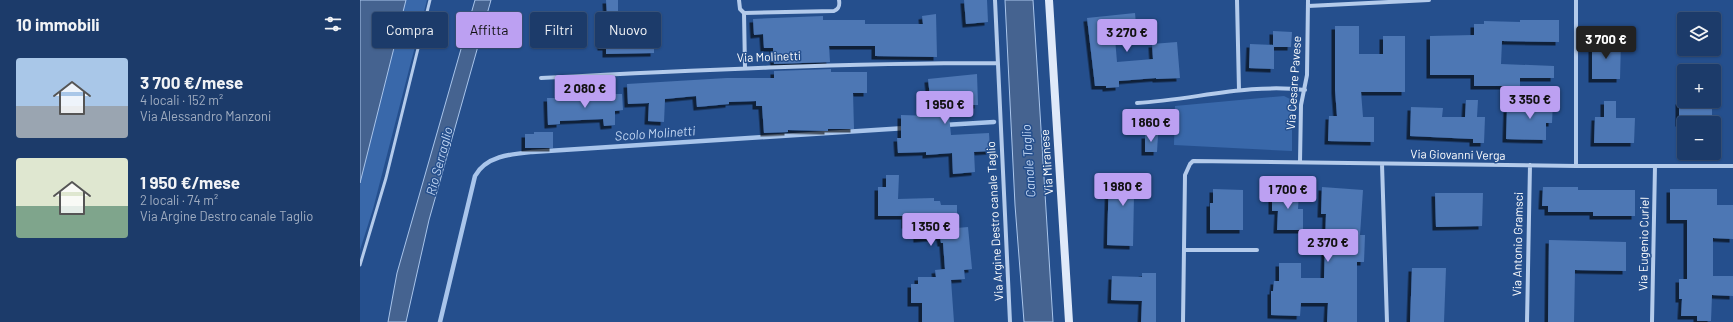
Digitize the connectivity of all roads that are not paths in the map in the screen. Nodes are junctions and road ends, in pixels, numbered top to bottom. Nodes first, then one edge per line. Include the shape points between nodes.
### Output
1 (430, 0) edge
2 (738, 0) edge
3 (840, 0) edge
4 (995, 0) edge
5 (1049, 0) edge
6 (1237, 0) edge
7 (1308, 0) edge
8 (1429, 0) edge
9 (1576, 0) edge
10 (1308, 6) junction
11 (744, 13) junction
12 (997, 63) junction
13 (745, 68) junction
14 (541, 78) dead end
15 (1239, 90) junction
16 (1305, 90) junction
17 (1137, 103) dead end
18 (1300, 162) junction
19 (1382, 164) junction
20 (1530, 165) junction
21 (1576, 166) junction
22 (1655, 166) junction
23 (1733, 166) edge
24 (1184, 250) junction
25 (1258, 250) dead end
26 (360, 265) edge
27 (1010, 322) edge
28 (1069, 322) edge
29 (1182, 322) edge
30 (1387, 322) edge
31 (1527, 322) edge
32 (1652, 322) edge

1 - 26 lane via 386,178
2 - 11 street
3 - 11 street via 838,10 834,11
4 - 12 street, Via Argine Destro canale Taglio
5 - 28 main road, Via Miranese
6 - 15 street
7 - 10 street, Via Cesare Pavese
8 - 10 street
9 - 21 street
10 - 16 street, Via Cesare Pavese
11 - 13 street
12 - 13 street, Via Molinetti via 879,63
12 - 27 street, Via Argine Destro canale Taglio
13 - 14 street, Via Molinetti
15 - 16 street via 1285,87
15 - 17 street
16 - 18 street, Via Cesare Pavese via 1301,104
18 - 19 street, Via Giovanni Verga
18 - 24 street, Via Giovanni Verga via 1193,161 1187,169 1184,192
19 - 20 street, Via Giovanni Verga
19 - 30 street
20 - 21 street, Via Giovanni Verga
20 - 31 street, Via Antonio Gramsci
21 - 22 street, Via Giovanni Verga
22 - 23 street, Via Giovanni Verga
22 - 32 street, Via Eugenio Curiel
24 - 25 street
24 - 29 street

